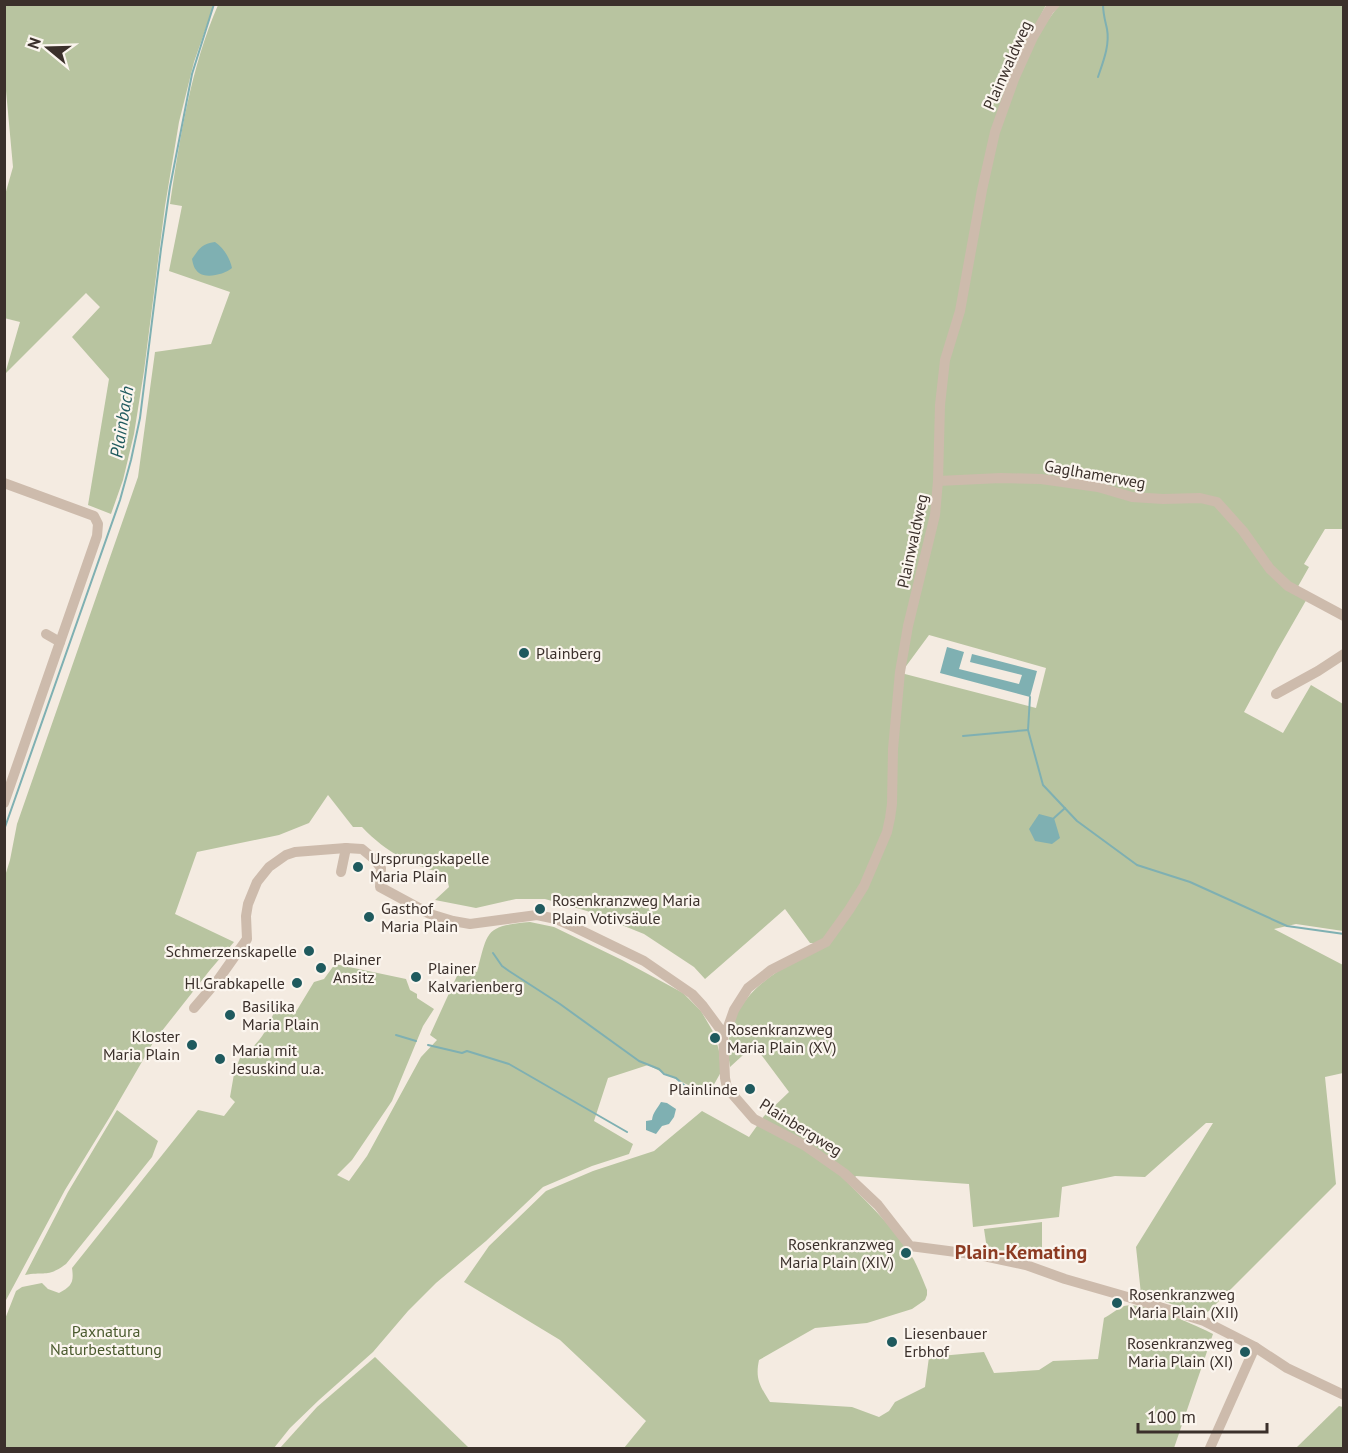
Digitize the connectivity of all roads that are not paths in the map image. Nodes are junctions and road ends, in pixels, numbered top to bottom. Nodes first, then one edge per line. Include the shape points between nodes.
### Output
1 (1055, 4) edge
2 (938, 481) junction
3 (4, 483) edge
4 (1344, 616) edge
5 (46, 634) dead end
6 (60, 642) junction
7 (1344, 654) edge
8 (1276, 694) dead end
9 (5, 802) edge
10 (346, 848) junction
11 (341, 872) dead end
12 (194, 1008) dead end
13 (723, 1033) junction
14 (1255, 1347) junction
15 (1344, 1395) edge
16 (1210, 1449) edge

1 - 2 street, Plainwaldweg via 1033,37 995,132 960,311 945,360
2 - 4 street, Gaglhamerweg via 1041,479 1098,487 1132,497 1217,502 1288,586
2 - 13 street, Plainwaldweg via 935,515 900,672 887,832 864,886 826,942 771,970 748,988
3 - 6 street via 94,516 98,524
5 - 6 street
6 - 9 street
7 - 8 street
10 - 11 street
10 - 12 street via 295,852 279,859 262,874 248,904 247,939
10 - 13 street via 362,849 374,859 381,868 380,887 430,914 470,924 537,915 556,919 644,961 692,994
13 - 14 street, Plainbergweg via 727,1088 754,1119 804,1145 844,1173 878,1205 910,1246 1026,1265 1204,1321
14 - 15 street, Plainbergweg via 1287,1368
14 - 16 street

